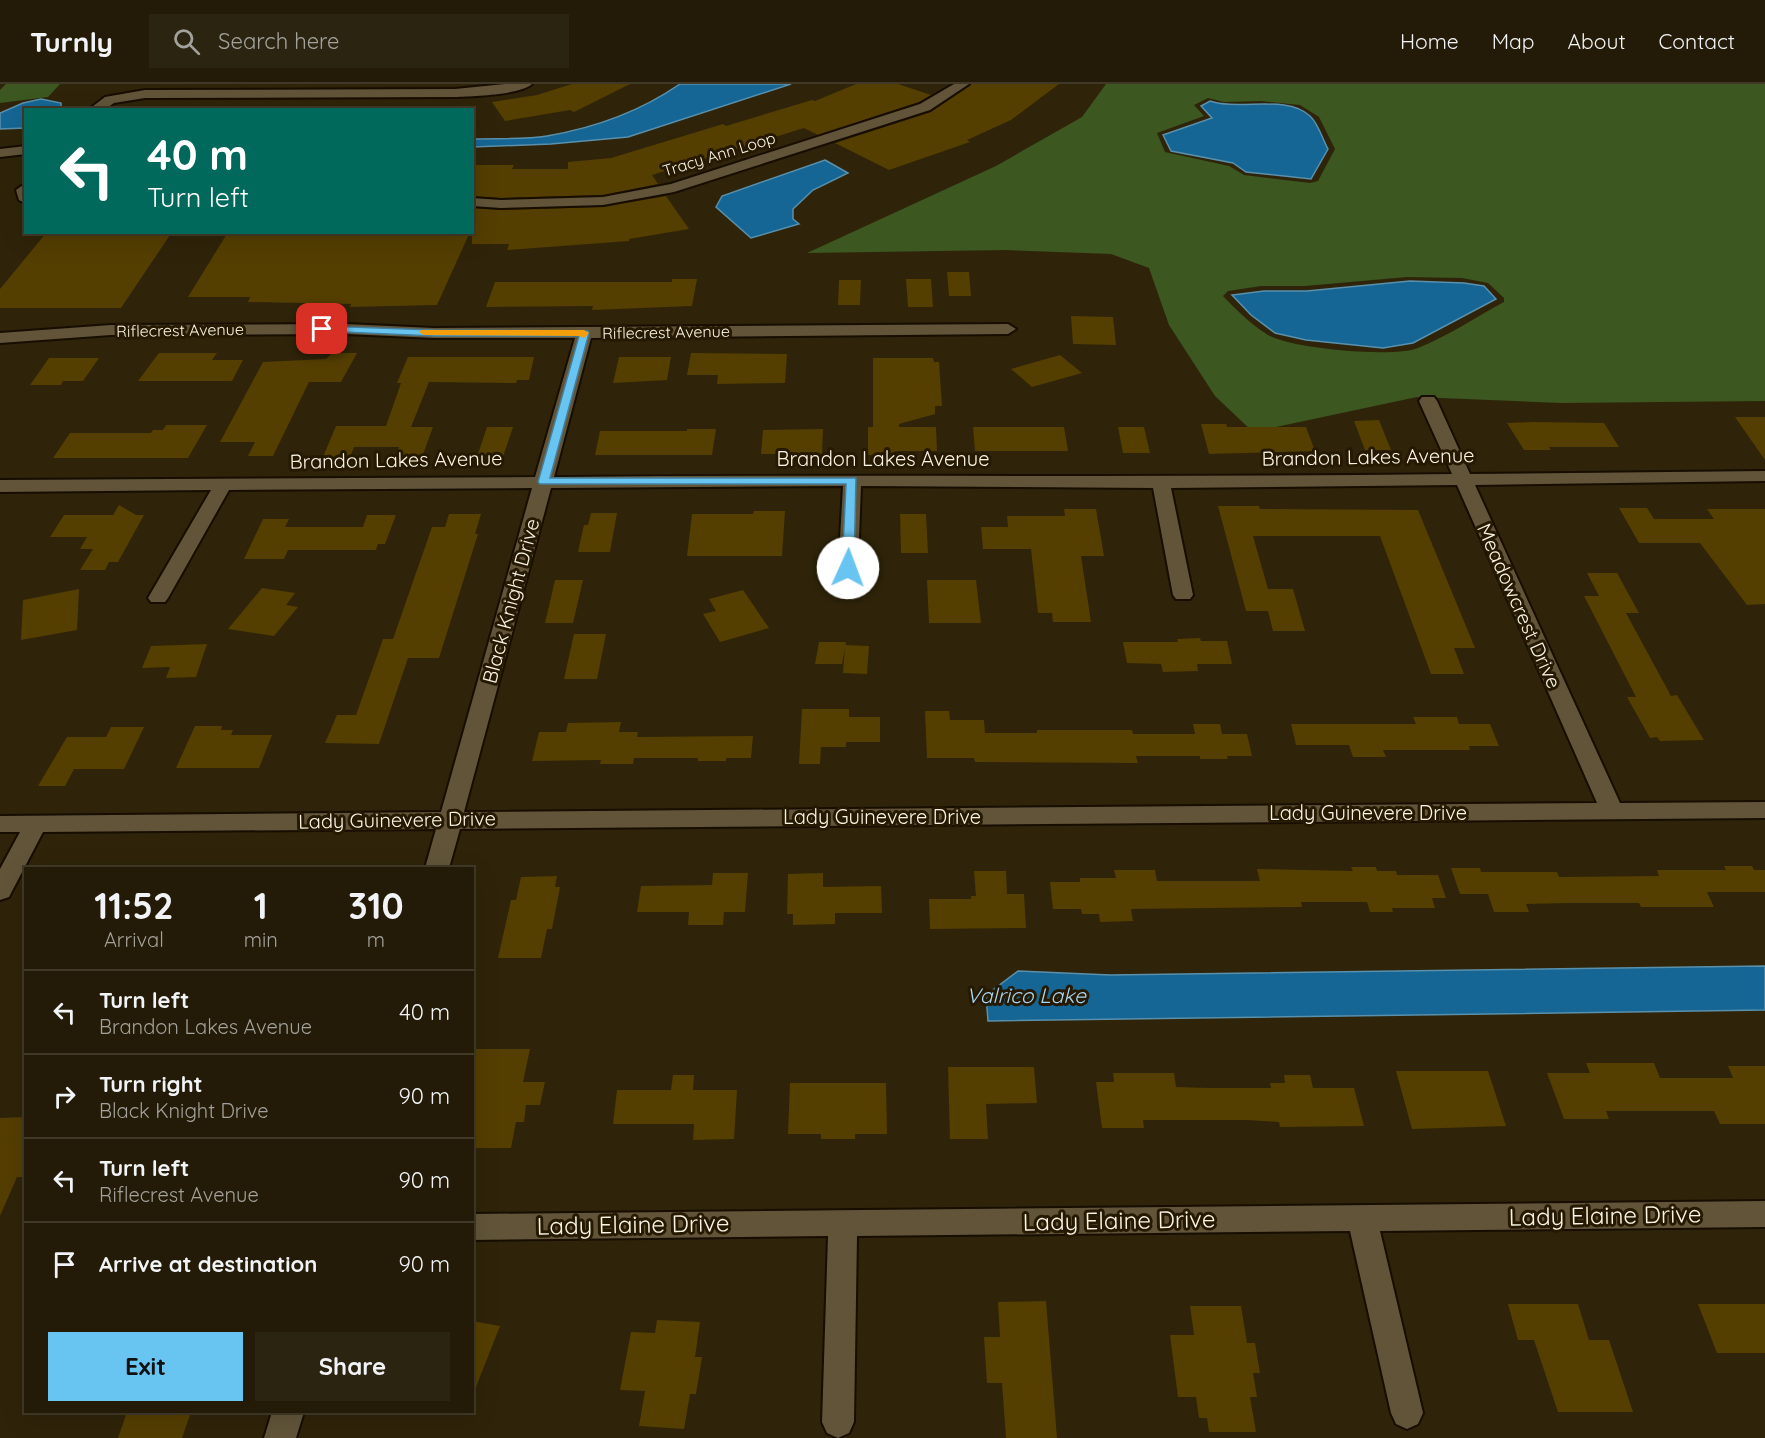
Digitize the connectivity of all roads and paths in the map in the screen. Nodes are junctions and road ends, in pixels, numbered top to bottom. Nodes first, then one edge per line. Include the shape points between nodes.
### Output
1 (526, 84) edge
2 (963, 84) edge
3 (97, 108) edge
4 (0, 142) edge
5 (24, 142) edge
6 (24, 150) edge
7 (0, 153) edge
8 (474, 202) edge
9 (1008, 329) dead end
10 (584, 333) junction
11 (0, 338) edge
12 (1428, 401) dead end
13 (1765, 476) edge
14 (1462, 478) junction
15 (852, 480) junction
16 (543, 482) junction
17 (1161, 483) junction
18 (223, 485) junction
19 (0, 486) edge
20 (847, 590) dead end
21 (1183, 595) dead end
22 (158, 598) dead end
23 (1765, 810) edge
24 (1612, 811) junction
25 (450, 820) junction
26 (0, 824) edge
27 (36, 824) junction
28 (437, 867) edge
29 (0, 891) edge
30 (1765, 1214) edge
31 (1362, 1218) junction
32 (843, 1223) junction
33 (474, 1227) edge
34 (288, 1413) edge
35 (1407, 1413) dead end
36 (838, 1422) dead end
37 (280, 1438) edge

1 - 3 street via 455,93 145,94 110,100
2 - 8 street, Tracy Ann Loop via 925,107 674,188 603,201
4 - 5 street
6 - 7 street
9 - 10 street, Riflecrest Avenue
10 - 11 street, Riflecrest Avenue via 434,333 346,328 123,330
10 - 16 street, Black Knight Drive
12 - 14 street, Meadowcrest Drive
13 - 14 street, Brandon Lakes Avenue
14 - 17 street, Brandon Lakes Avenue
14 - 24 street, Meadowcrest Drive
15 - 16 street, Brandon Lakes Avenue
15 - 17 street, Brandon Lakes Avenue
15 - 20 street
16 - 18 street, Brandon Lakes Avenue
16 - 25 street, Black Knight Drive
17 - 21 street
18 - 19 street, Brandon Lakes Avenue
18 - 22 street
23 - 24 street, Lady Guinevere Drive
24 - 25 street, Lady Guinevere Drive
25 - 27 street, Lady Guinevere Drive
25 - 28 street, Black Knight Drive
26 - 27 street, Lady Guinevere Drive
27 - 29 street
30 - 31 street, Lady Elaine Drive
31 - 32 street, Lady Elaine Drive
31 - 35 street
32 - 33 street, Lady Elaine Drive
32 - 36 street
34 - 37 street

